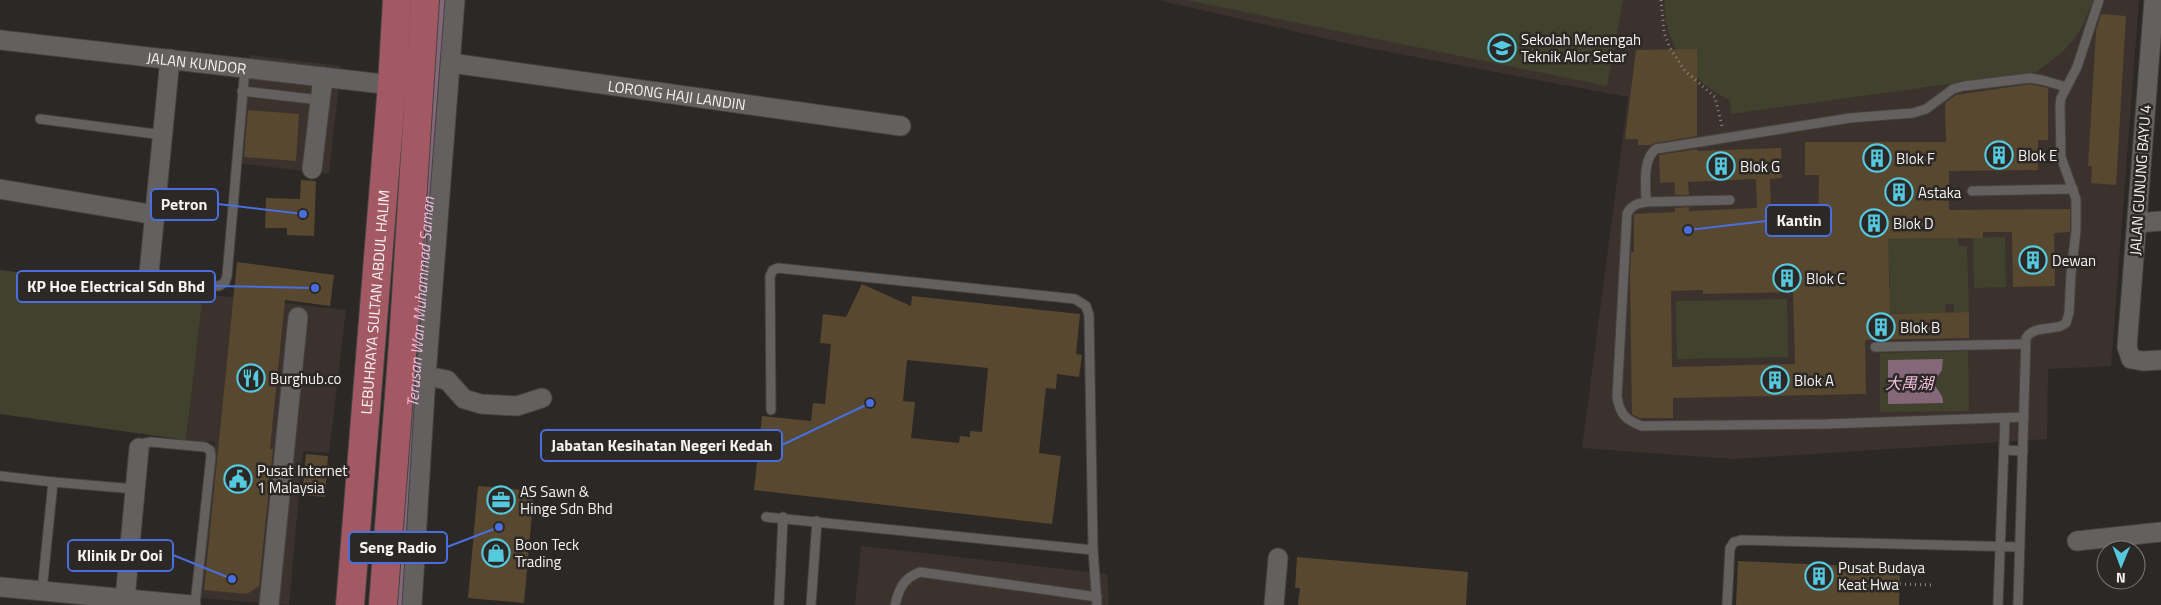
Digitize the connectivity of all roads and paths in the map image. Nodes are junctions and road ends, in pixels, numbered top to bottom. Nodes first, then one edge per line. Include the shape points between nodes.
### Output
1 (397, 0) edge
2 (425, 0) edge
3 (455, 0) edge
4 (1661, 0) edge
5 (2099, 0) edge
6 (2154, 0) edge
7 (0, 40) edge
8 (170, 59) junction
9 (451, 63) junction
10 (245, 68) junction
11 (323, 77) junction
12 (392, 86) junction
13 (2066, 87) junction
14 (242, 91) junction
15 (320, 100) junction
16 (40, 119) dead end
17 (901, 126) dead end
18 (162, 135) junction
19 (1730, 136) junction
20 (312, 168) dead end
21 (0, 188) edge
22 (2073, 189) junction
23 (1972, 191) dead end
24 (1730, 200) dead end
25 (1646, 202) junction
26 (156, 215) junction
27 (2161, 221) edge
28 (2136, 223) junction
29 (153, 281) joint
30 (298, 317) dead end
31 (2026, 344) junction
32 (1876, 347) dead end
33 (2161, 360) edge
34 (426, 376) junction
35 (542, 398) dead end
36 (771, 410) dead end
37 (2024, 417) junction
38 (2005, 418) junction
39 (139, 448) joint
40 (2004, 450) junction
41 (2023, 451) junction
42 (0, 476) edge
43 (53, 482) junction
44 (135, 490) junction
45 (766, 517) dead end
46 (783, 517) junction
47 (817, 521) junction
48 (2161, 532) edge
49 (2077, 541) dead end
50 (2000, 547) junction
51 (2020, 547) junction
52 (1093, 550) junction
53 (1278, 558) dead end
54 (1900, 584) dead end
55 (1933, 585) dead end
56 (0, 587) edge
57 (42, 591) junction
58 (125, 599) junction
59 (1097, 601) edge
60 (191, 605) edge
61 (269, 605) edge
62 (350, 605) edge
63 (383, 605) edge
64 (412, 605) edge
65 (779, 605) edge
66 (811, 605) edge
67 (894, 605) edge
68 (1274, 605) edge
69 (1727, 605) edge
70 (1998, 605) edge
71 (2018, 605) edge

1 - 12 main road, LEBUHRAYA SULTAN ABDUL HALIM
2 - 63 main road, LEBUHRAYA SULTAN ABDUL HALIM
3 - 9 street
4 - 19 path via 1664,32 1669,46 1685,71 1715,97 1720,123
5 - 13 lane via 2077,67
6 - 28 street, JALAN GUNUNG BAYU 4
7 - 8 street, JALAN KUNDOR
8 - 10 street, JALAN KUNDOR
8 - 18 street
9 - 17 street, LORONG HAJI LANDIN
9 - 34 street
10 - 11 street, JALAN KUNDOR
10 - 14 lane
11 - 12 street, JALAN KUNDOR
11 - 15 street
12 - 62 main road, LEBUHRAYA SULTAN ABDUL HALIM
13 - 19 lane via 2030,78 1964,86 1953,89 1926,109 1913,112
13 - 22 lane via 2060,108 2061,157
14 - 15 lane
14 - 29 lane via 227,276 219,286
15 - 20 street
16 - 18 lane
18 - 26 street
19 - 25 lane via 1656,149 1650,153
21 - 26 street
22 - 23 lane
22 - 31 lane via 2076,231 2068,318 2061,326 2029,333
24 - 25 lane
25 - 38 lane via 1630,207 1627,214 1617,397 1620,412 1628,421 1642,426 1773,425
26 - 29 street via 149,273
27 - 28 street
28 - 33 street, JALAN GUNUNG BAYU 4 via 2127,347 2131,359
30 - 61 street
31 - 32 lane
31 - 37 lane
34 - 35 street via 447,380 464,399 481,404 517,406
34 - 64 street
36 - 52 lane via 770,276 778,268 1075,299 1086,306 1089,315
37 - 38 lane
37 - 41 lane
38 - 40 lane
39 - 44 street
39 - 60 lane via 151,442 210,450
40 - 41 lane
40 - 50 lane
41 - 51 lane
42 - 43 lane
43 - 44 lane
43 - 57 lane
44 - 58 street
45 - 46 lane
46 - 47 lane
46 - 65 lane
47 - 52 lane
47 - 66 lane
48 - 49 street
50 - 51 lane
50 - 69 lane via 1741,540 1730,548
50 - 70 lane
51 - 71 lane
52 - 59 lane
53 - 68 street
54 - 55 path
56 - 57 street
57 - 58 street
58 - 60 street
59 - 67 lane via 920,572 909,576

